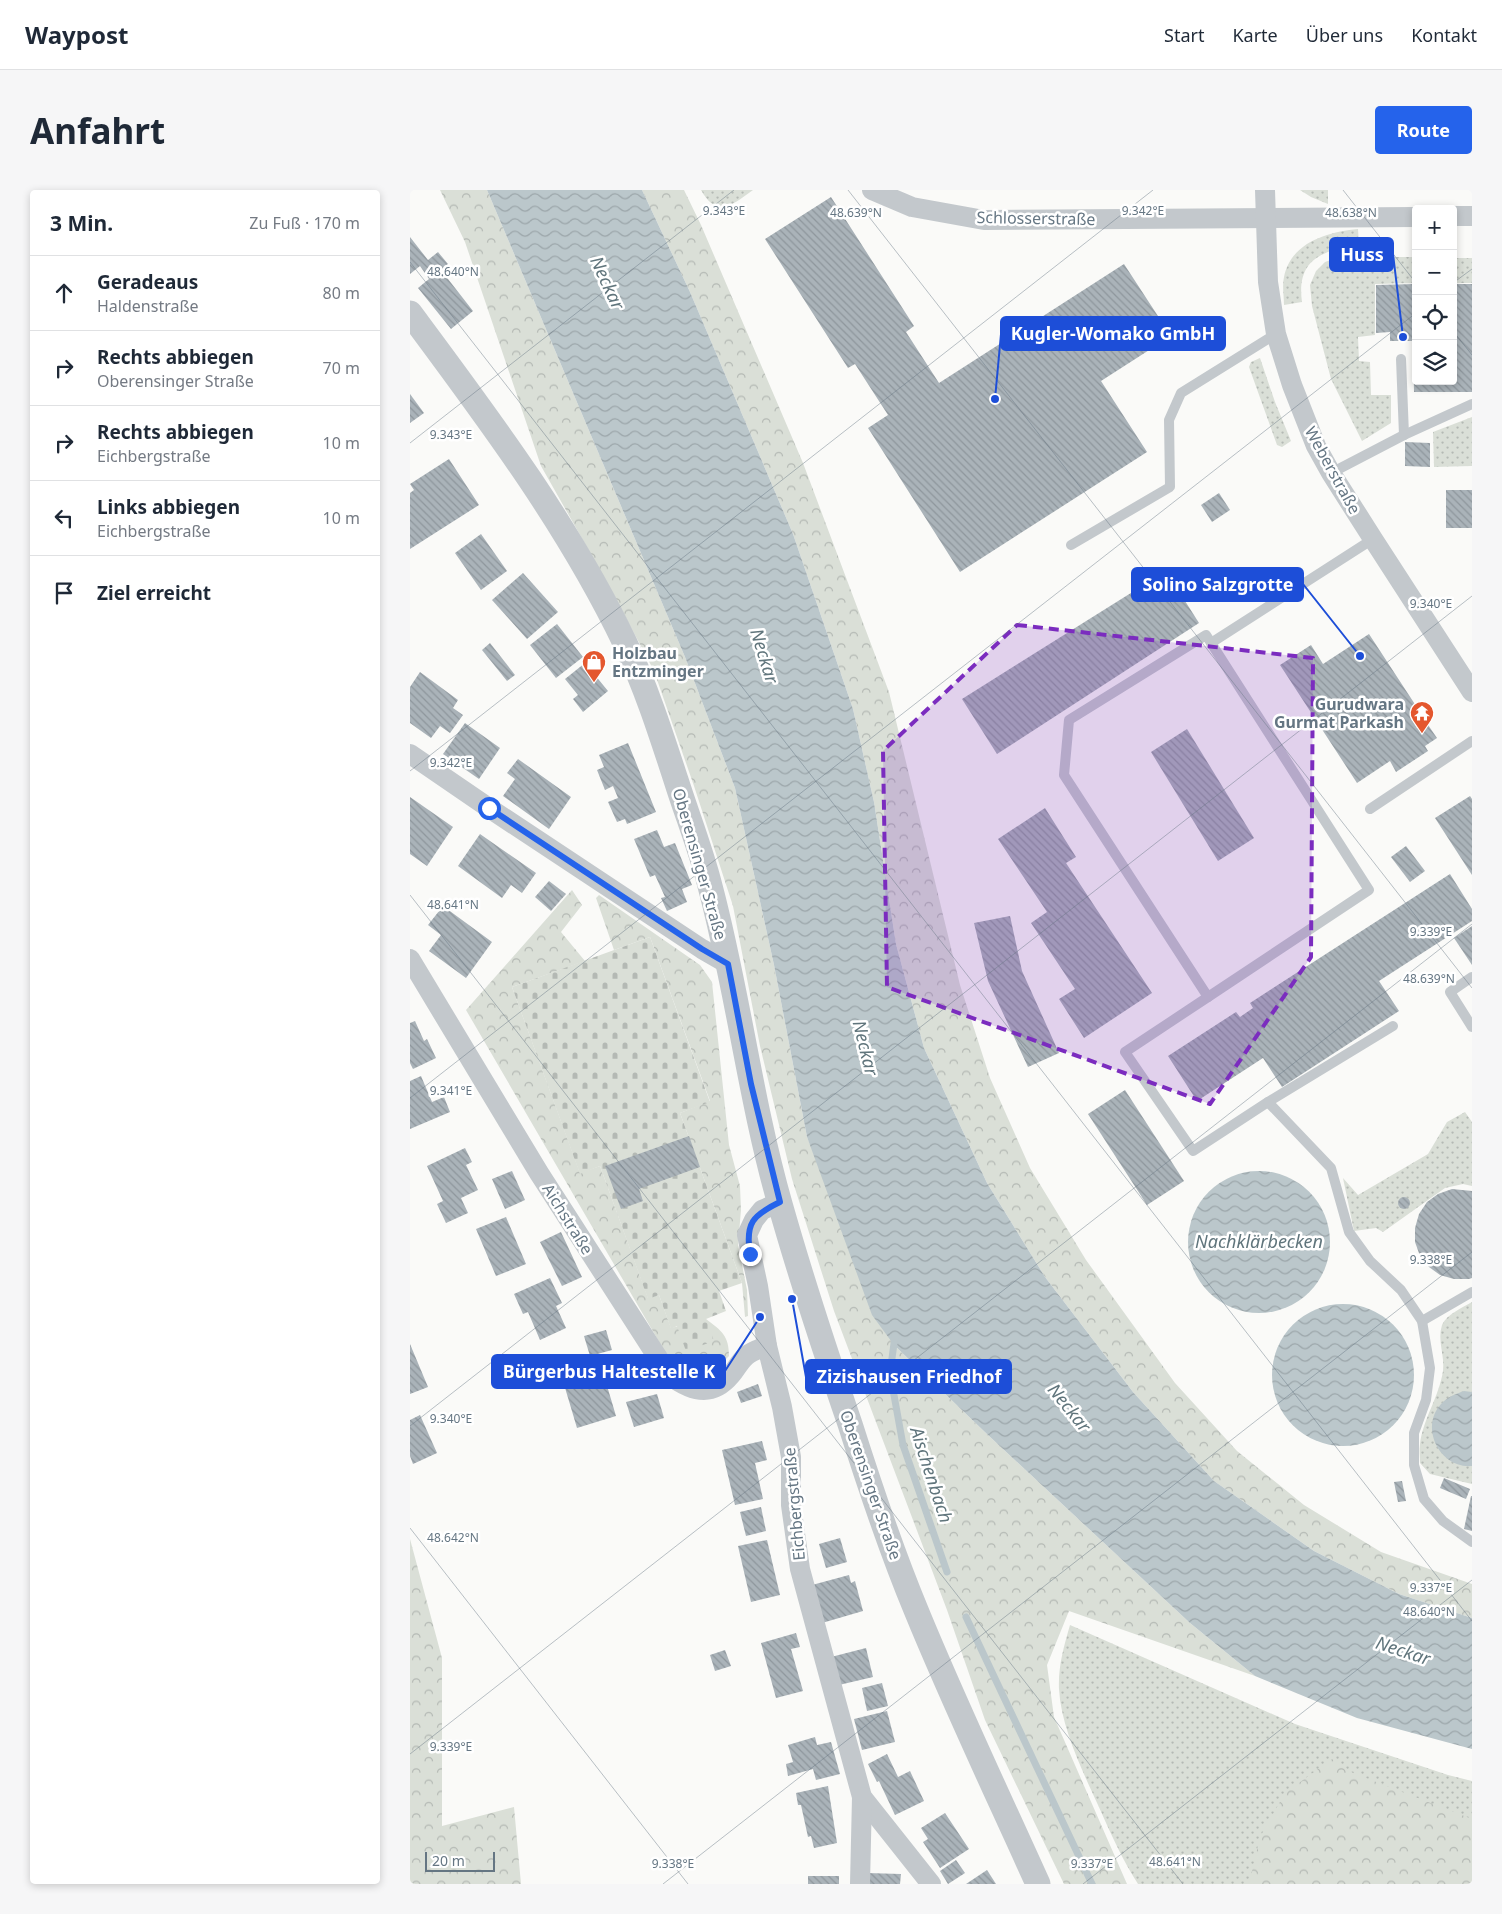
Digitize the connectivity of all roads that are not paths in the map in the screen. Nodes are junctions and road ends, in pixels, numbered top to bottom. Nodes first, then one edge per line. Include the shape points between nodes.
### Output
1 (872, 190) edge
2 (1264, 190) edge
3 (1457, 216) edge
4 (1472, 216) edge
5 (1412, 217) edge
6 (1265, 218) junction
7 (410, 313) edge
8 (1276, 334) junction
9 (1401, 359) dead end
10 (1472, 404) edge
11 (1404, 435) junction
12 (1331, 474) junction
13 (1373, 539) junction
14 (1071, 545) dead end
15 (1211, 644) junction
16 (1472, 692) edge
17 (1472, 741) edge
18 (410, 754) edge
19 (1370, 809) dead end
20 (410, 959) edge
21 (728, 964) junction
22 (1472, 977) edge
23 (1208, 997) junction
24 (1394, 1026) dead end
25 (1472, 1027) edge
26 (1268, 1102) junction
27 (780, 1202) junction
28 (1472, 1292) edge
29 (1422, 1321) junction
30 (767, 1346) junction
31 (1472, 1542) edge
32 (862, 1797) junction
33 (860, 1884) edge
34 (931, 1884) edge
35 (1038, 1884) edge

1 - 6 street, Schlosserstraße via 912,207 984,220
2 - 6 street, Weberstraße
3 - 4 street
5 - 6 street, Schlosserstraße
6 - 8 street, Weberstraße via 1268,282
7 - 21 street, Oberensinger Straße via 527,475 575,550 626,644 656,721 710,883
8 - 12 street, Weberstraße via 1292,385 1316,446
8 - 14 lane via 1181,393 1168,420 1170,487
9 - 11 lane
10 - 11 lane
11 - 12 lane
12 - 13 street, Weberstraße
13 - 15 lane
13 - 16 street, Weberstraße
15 - 23 lane via 1369,890
15 - 23 lane via 1206,635 1069,720 1064,775
17 - 19 lane
18 - 21 street
20 - 30 street, Aichstraße via 539,1173 669,1375 694,1390 712,1389 730,1376 744,1357
21 - 27 street, Oberensinger Straße via 751,1084
22 - 25 lane via 1450,992
23 - 26 lane via 1125,1052 1193,1151
24 - 26 lane
26 - 29 lane via 1331,1168 1350,1232 1370,1261 1401,1290
27 - 30 street, Eichbergstraße via 762,1210 747,1235
27 - 35 street, Oberensinger Straße via 827,1357 915,1608
28 - 29 lane
29 - 31 lane via 1430,1368 1426,1400 1414,1433 1414,1465 1424,1499 1443,1522
30 - 32 street, Eichbergstraße via 790,1457 791,1505 800,1569
32 - 33 street
32 - 34 street, Eichbergstraße

